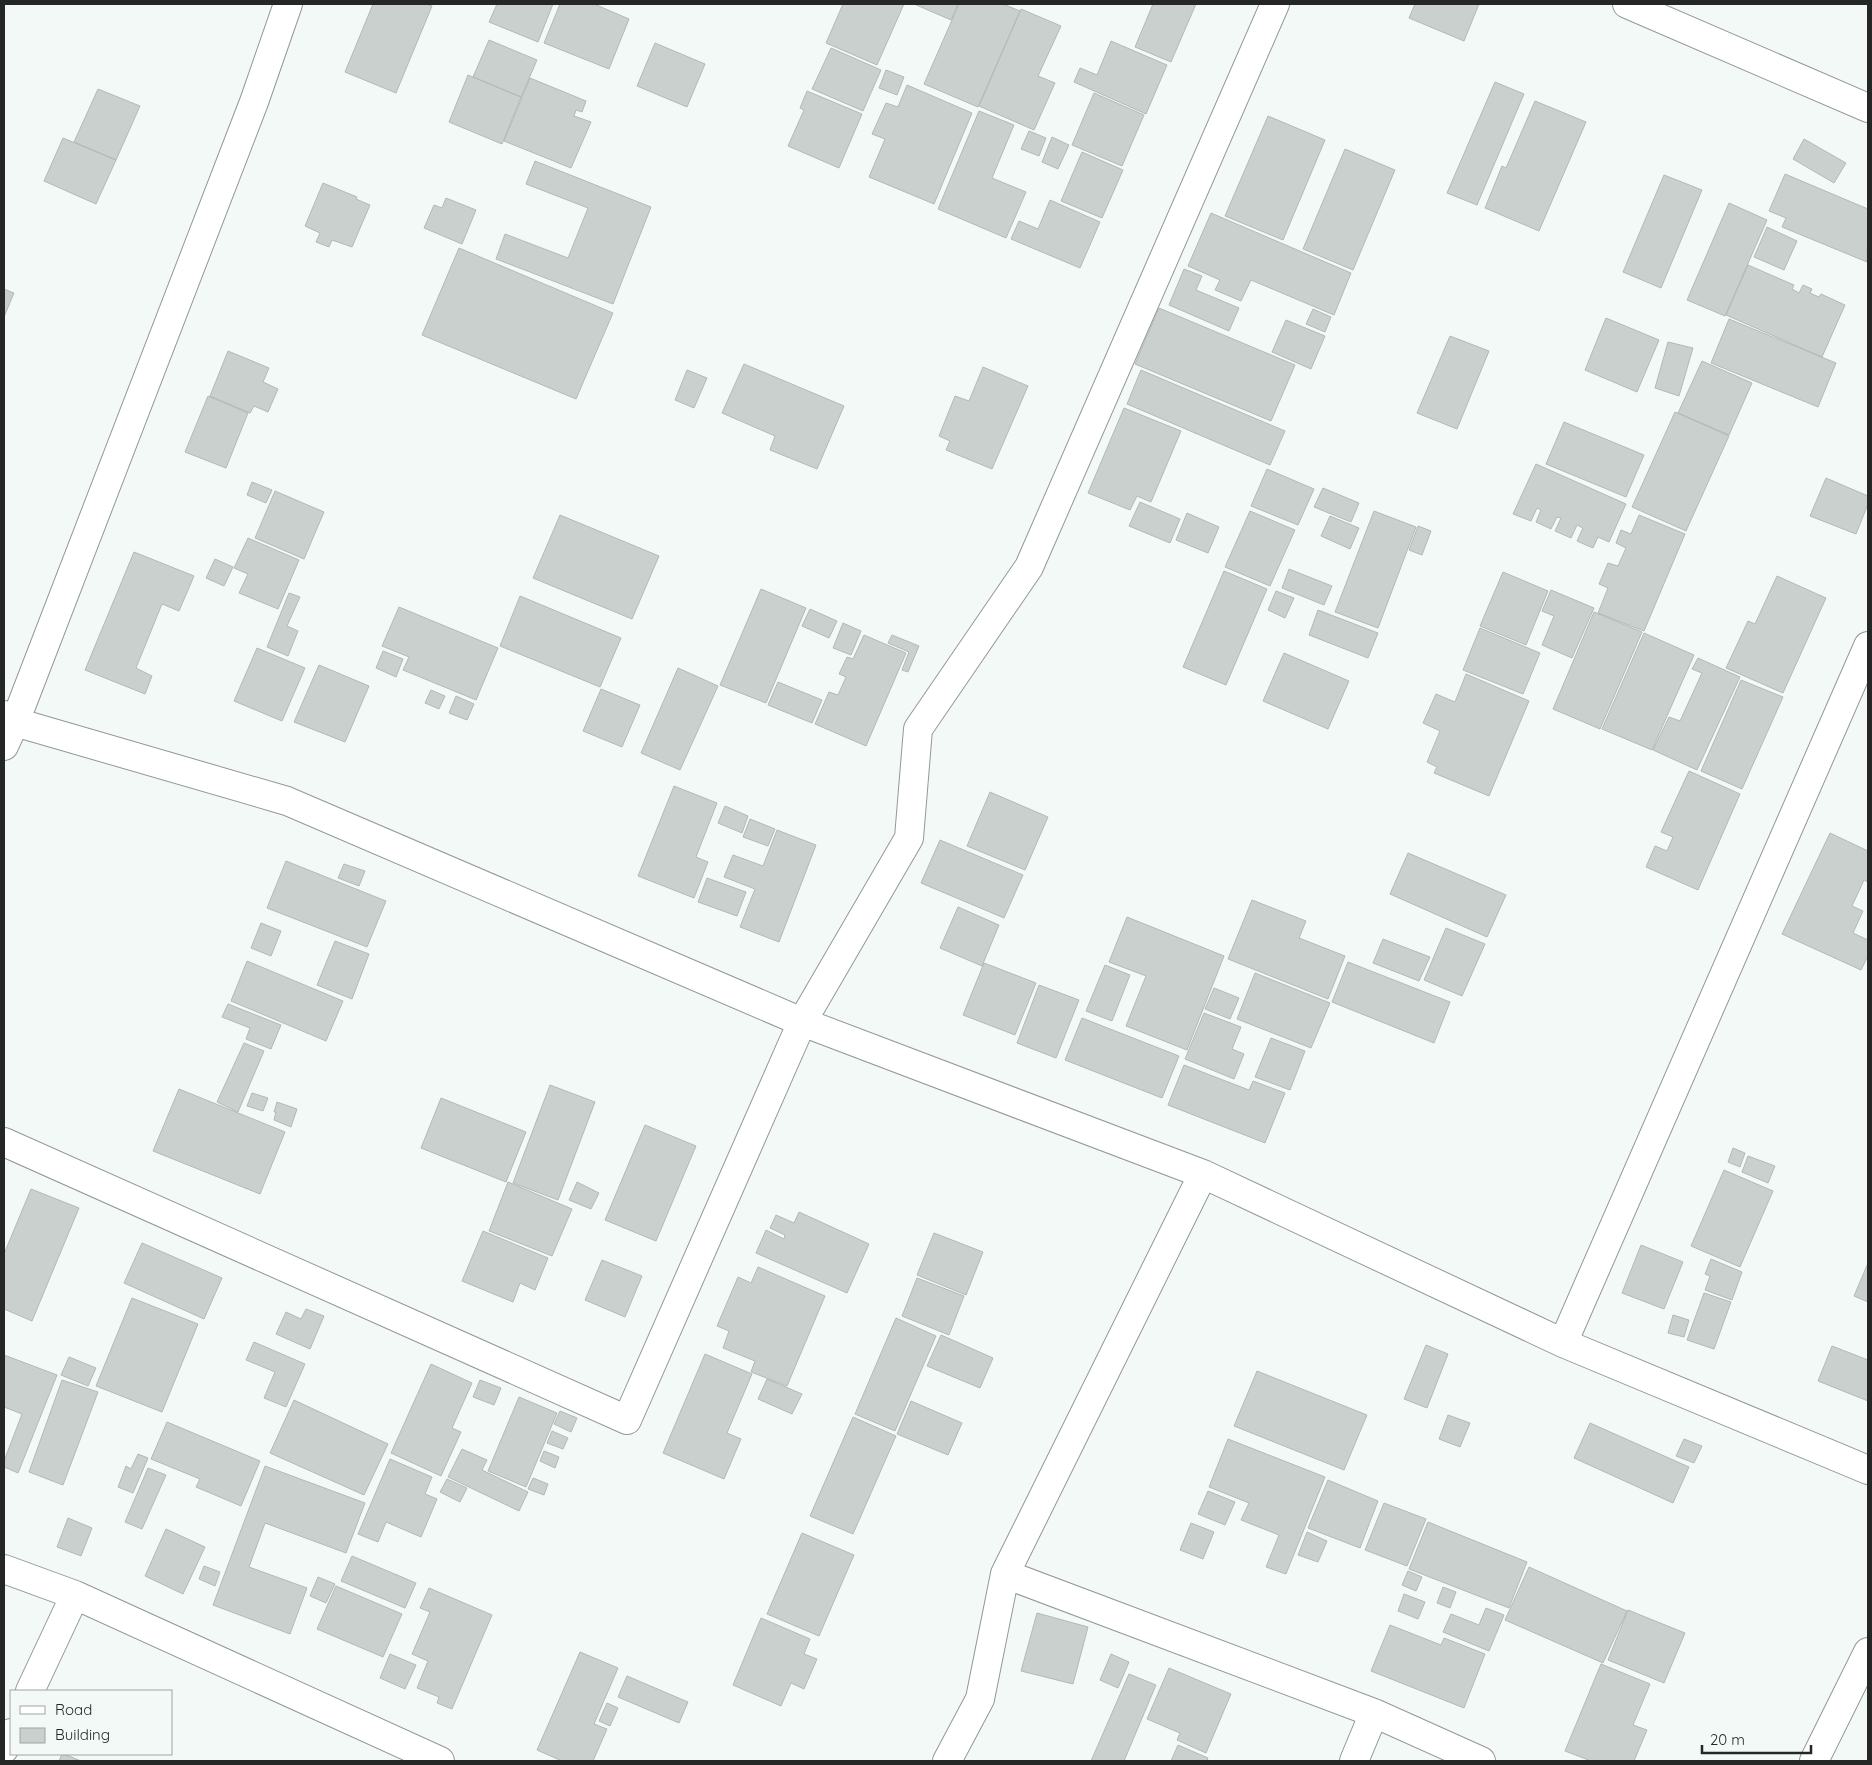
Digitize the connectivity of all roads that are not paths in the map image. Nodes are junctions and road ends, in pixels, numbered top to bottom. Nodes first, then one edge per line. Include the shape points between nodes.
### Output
1 (288, 4) edge
2 (1276, 4) edge
3 (1627, 4) edge
4 (1868, 108) edge
5 (1868, 646) edge
6 (7, 728) edge
7 (802, 1022) junction
8 (4, 1142) edge
9 (1203, 1174) junction
10 (1563, 1342) junction
11 (1868, 1470) edge
12 (4, 1569) edge
13 (1005, 1574) junction
14 (75, 1595) junction
15 (1868, 1652) edge
16 (30, 1690) edge
17 (1374, 1713) junction
18 (10, 1735) edge
19 (4, 1749) edge
20 (440, 1761) edge
21 (947, 1761) edge
22 (1354, 1761) edge
23 (1481, 1761) edge
24 (1814, 1761) edge

1 - 6 street via 250,112
2 - 7 street via 1029,567 918,729 909,838
3 - 4 street
5 - 10 street
6 - 7 street via 287,801
7 - 8 street via 627,1420
7 - 9 street
9 - 10 street
9 - 13 street
10 - 11 street
12 - 14 street
13 - 17 street
13 - 21 street via 980,1699
14 - 16 street
14 - 20 street
15 - 24 street
17 - 22 street
17 - 23 street
18 - 19 street

